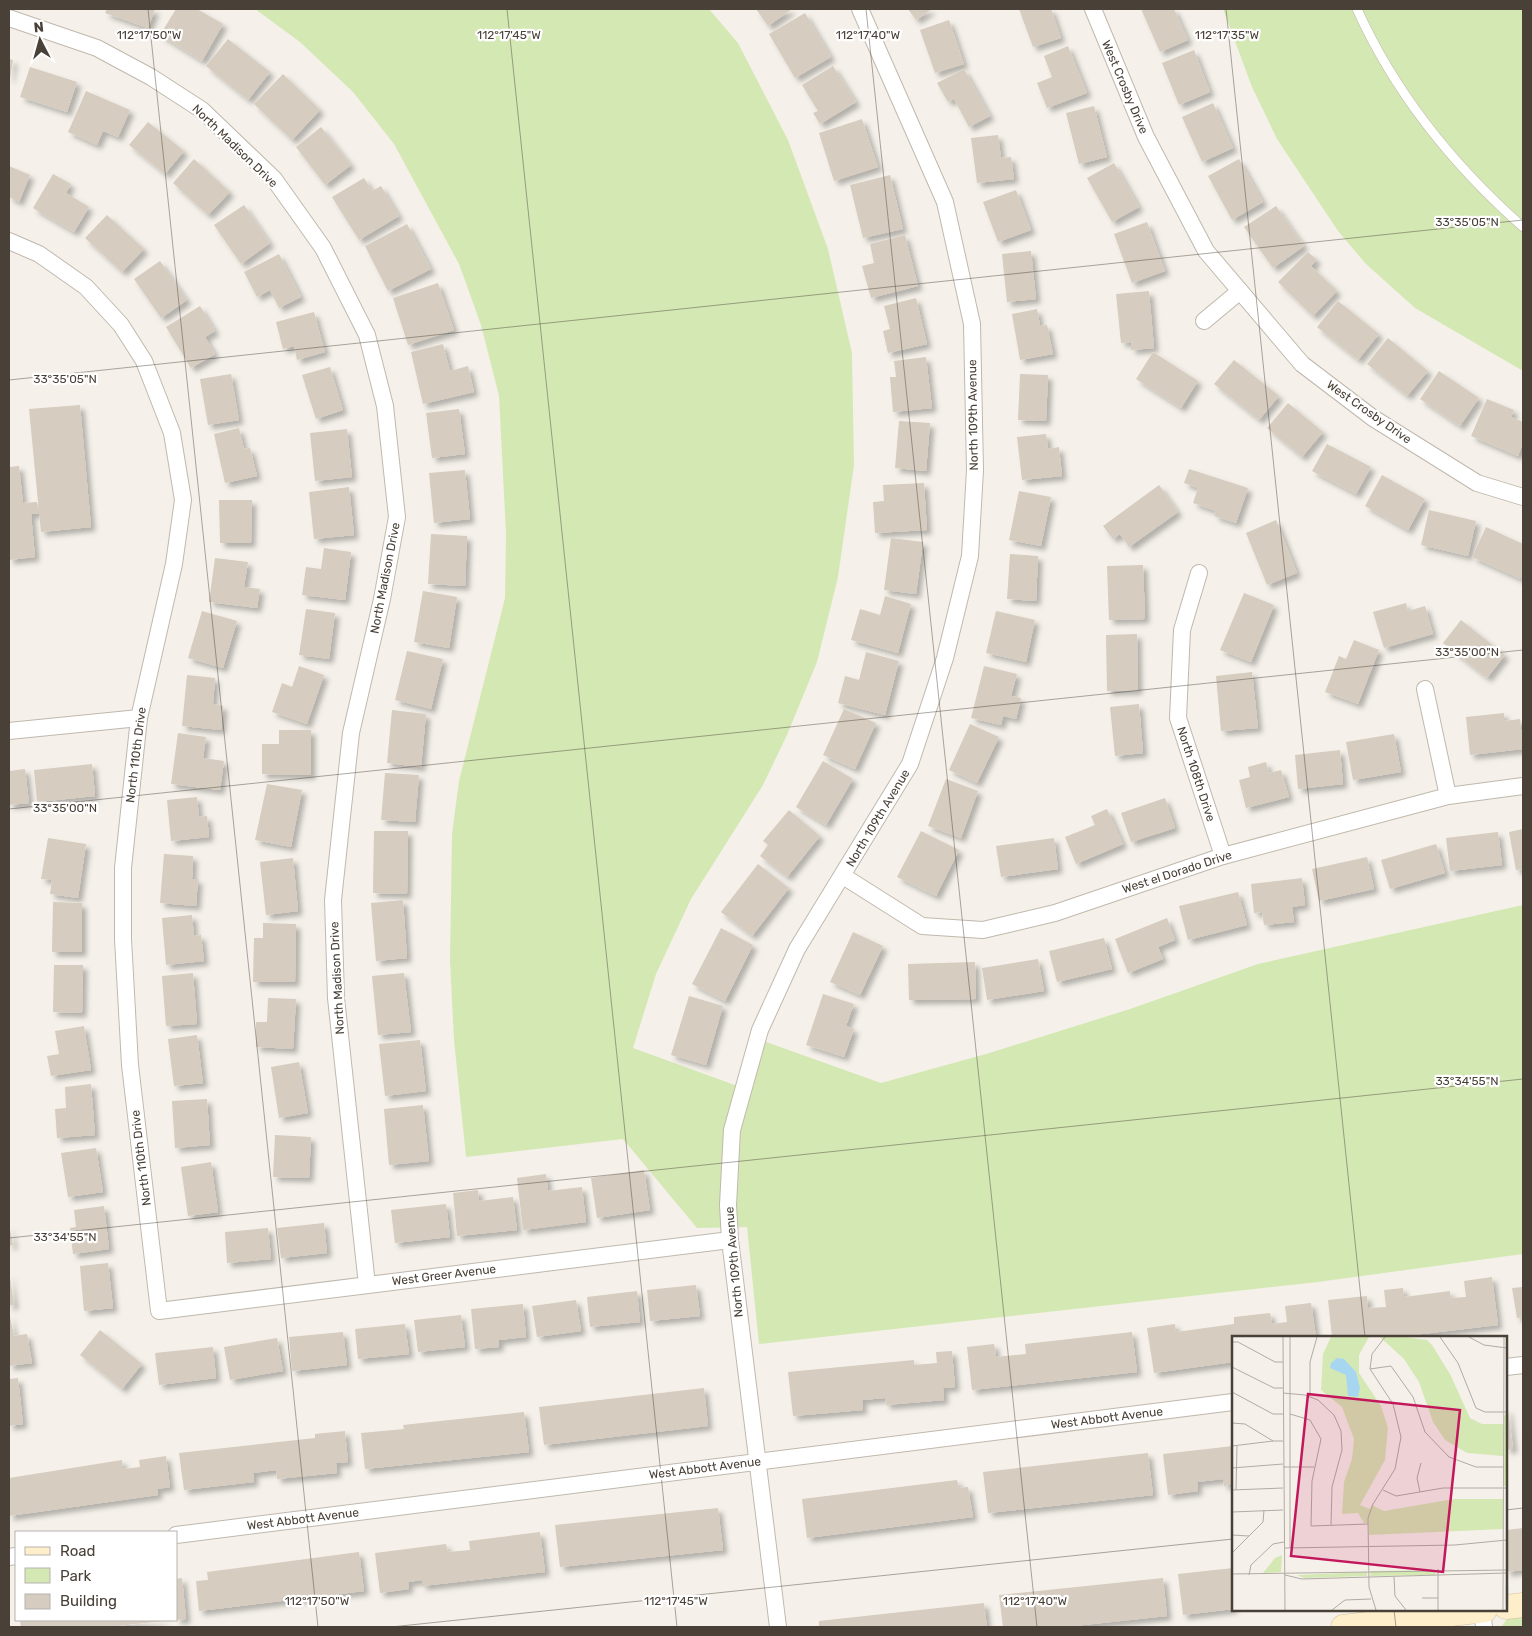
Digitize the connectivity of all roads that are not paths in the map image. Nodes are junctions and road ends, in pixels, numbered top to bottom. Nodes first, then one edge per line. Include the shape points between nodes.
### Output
1 (860, 9) edge
2 (1093, 9) edge
3 (1357, 9) edge
4 (16, 16) edge
5 (1523, 227) edge
6 (9, 241) edge
7 (1240, 292) junction
8 (1204, 322) dead end
9 (1523, 497) edge
10 (1199, 573) dead end
11 (1426, 689) dead end
12 (139, 718) junction
13 (9, 731) edge
14 (1523, 786) edge
15 (1448, 796) junction
16 (1223, 856) junction
17 (843, 876) junction
18 (730, 1240) junction
19 (367, 1285) junction
20 (159, 1311) joint
21 (1523, 1365) edge
22 (1507, 1368) edge
23 (1232, 1402) edge
24 (756, 1461) junction
25 (178, 1535) edge
26 (1523, 1605) edge
27 (1507, 1607) edge
28 (1476, 1611) edge
29 (1484, 1611) edge
30 (778, 1627) edge
31 (1343, 1627) edge
32 (1484, 1627) edge

1 - 17 street, North 109th Avenue via 945,202 972,324 975,470 970,556 945,658 910,764
2 - 7 street, West Crosby Drive via 1146,137 1206,251
3 - 5 lane via 1391,73 1448,154
4 - 19 street, North Madison Drive via 98,48 202,110 274,180 323,248 367,335 385,406 397,517 351,733 333,900 336,998
6 - 12 street, North 110th Drive via 39,254 86,287 121,325 144,362 172,433 183,500 174,564
7 - 8 street
7 - 9 street, West Crosby Drive via 1302,364 1373,418 1477,483
10 - 16 street, North 108th Drive via 1182,630 1178,718
11 - 15 street
12 - 13 street
12 - 20 street, North 110th Drive via 123,868 123,940 130,1064
14 - 15 street, West el Dorado Drive
15 - 16 street, West el Dorado Drive
16 - 17 street, West el Dorado Drive via 1054,913 983,930 922,926
17 - 18 street, North 109th Avenue via 797,949 760,1030 732,1130 728,1205
18 - 19 street, West Greer Avenue
18 - 24 street, North 109th Avenue
19 - 20 street, West Greer Avenue
21 - 22 street
23 - 24 street, West Abbott Avenue
24 - 25 street, West Abbott Avenue
24 - 30 street, North 109th Avenue
26 - 27 street
28 - 31 street
29 - 32 street

